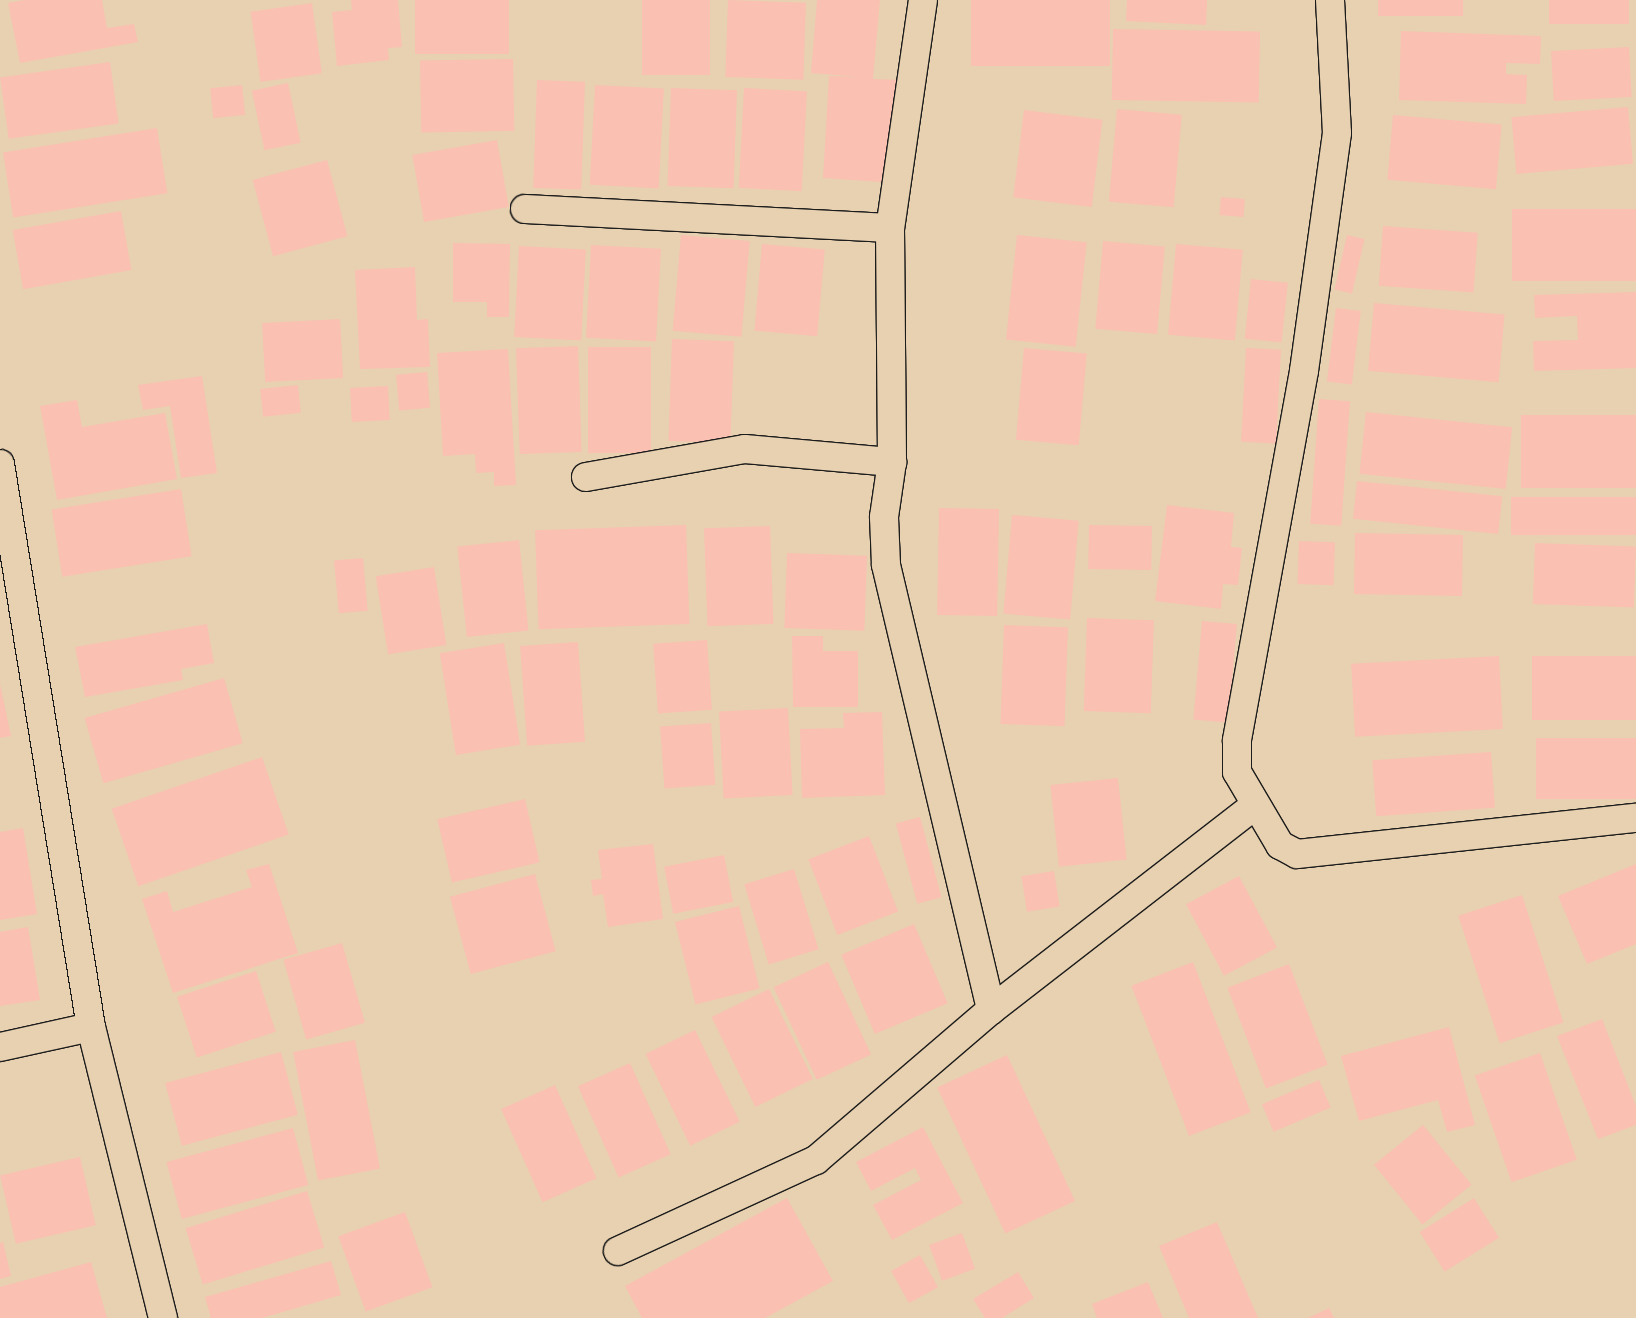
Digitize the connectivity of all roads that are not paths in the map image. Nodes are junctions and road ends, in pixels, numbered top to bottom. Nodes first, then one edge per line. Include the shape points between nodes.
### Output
1 (923, 0) edge
2 (1330, 0) edge
3 (525, 209) dead end
4 (890, 228) junction
5 (892, 462) junction
6 (0, 464) edge
7 (586, 477) dead end
8 (1255, 805) junction
9 (1636, 818) edge
10 (991, 1010) junction
11 (91, 1028) junction
12 (0, 1047) edge
13 (618, 1251) dead end
14 (163, 1318) edge

1 - 4 street
2 - 8 street via 1337,133 1304,371 1237,741 1237,772
3 - 4 street
4 - 5 street
5 - 7 street via 745,449
5 - 10 street via 884,517 886,566
6 - 11 street
8 - 9 street via 1280,845 1297,854
8 - 10 street
10 - 13 street via 803,1168
11 - 12 street
11 - 14 street

